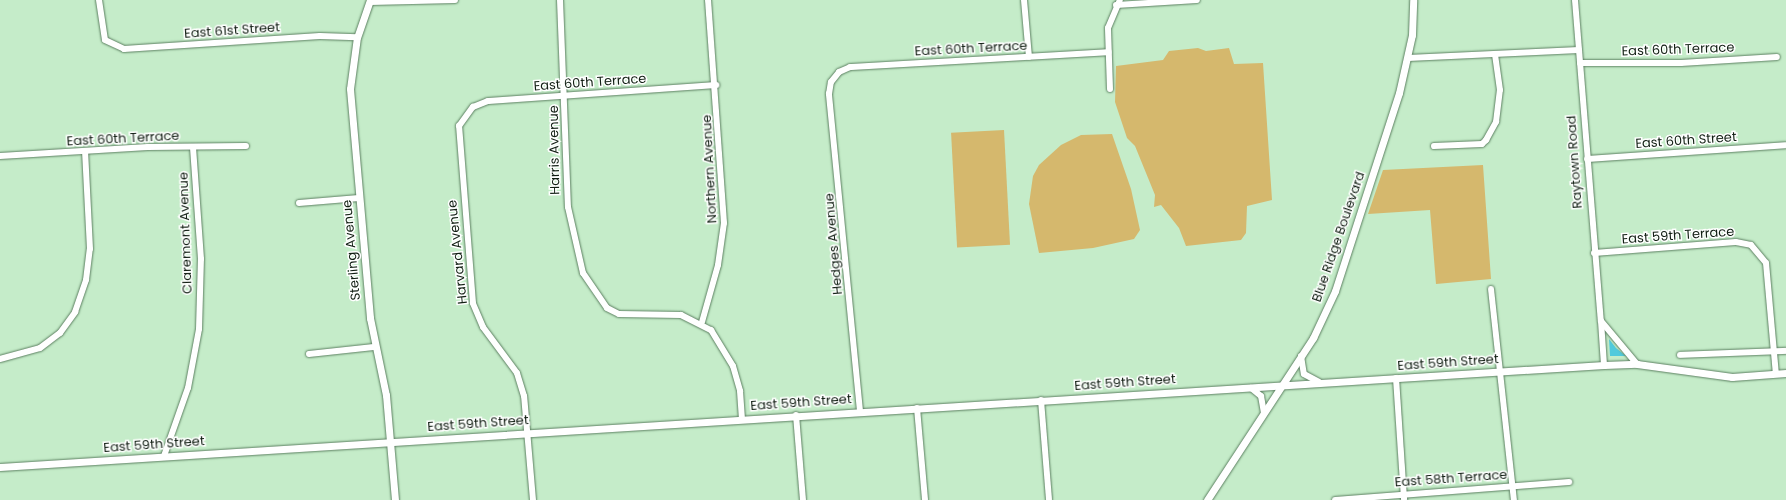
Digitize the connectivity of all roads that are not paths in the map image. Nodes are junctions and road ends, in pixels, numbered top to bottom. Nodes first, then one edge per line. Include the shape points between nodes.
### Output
1 (99, 0) edge
2 (455, 0) edge
3 (560, 0) edge
4 (708, 0) edge
5 (1024, 0) edge
6 (1197, 0) edge
7 (1413, 0) edge
8 (1575, 0) edge
9 (370, 1) edge
10 (1118, 2) edge
11 (357, 37) junction
12 (1579, 50) junction
13 (1109, 52) junction
14 (1495, 56) junction
15 (1029, 57) junction
16 (1777, 57) dead end
17 (1408, 58) junction
18 (1580, 63) junction
19 (836, 76) joint
20 (716, 85) junction
21 (1110, 89) dead end
22 (565, 96) junction
23 (469, 111) joint
24 (1786, 145) edge
25 (246, 146) dead end
26 (1434, 146) dead end
27 (193, 147) junction
28 (85, 151) junction
29 (0, 156) edge
30 (1587, 159) junction
31 (359, 198) junction
32 (299, 203) dead end
33 (1594, 253) junction
34 (1491, 290) dead end
35 (1601, 321) junction
36 (702, 322) junction
37 (374, 347) junction
38 (1786, 351) edge
39 (1774, 352) junction
40 (310, 354) dead end
41 (1680, 355) dead end
42 (1302, 356) junction
43 (0, 359) edge
44 (1637, 364) junction
45 (1604, 365) junction
46 (1501, 372) junction
47 (1786, 373) edge
48 (1776, 374) junction
49 (1396, 378) junction
50 (1320, 383) junction
51 (1283, 385) junction
52 (1250, 387) junction
53 (1041, 400) junction
54 (917, 408) junction
55 (860, 411) junction
56 (1264, 413) junction
57 (796, 415) junction
58 (742, 419) junction
59 (527, 433) junction
60 (391, 441) junction
61 (164, 456) junction
62 (0, 467) edge
63 (1569, 482) dead end
64 (1512, 486) junction
65 (1404, 497) edge
66 (1208, 499) edge
67 (395, 500) edge
68 (533, 500) edge
69 (803, 500) edge
70 (925, 500) edge
71 (1048, 500) edge
72 (1335, 500) edge
73 (1514, 500) edge

1 - 11 street, East 61st Street via 102,31 110,44 124,49 320,36
2 - 9 street
3 - 22 street, Harris Avenue
4 - 20 street, Northern Avenue
5 - 15 street
6 - 10 street
7 - 17 street, Blue Ridge Boulevard
8 - 12 street, Raytown Road
9 - 11 street, Sterling Avenue
10 - 13 street via 1108,28
11 - 31 street, Sterling Avenue via 350,89
12 - 14 street
12 - 18 street, Raytown Road
13 - 15 street, East 60th Terrace
13 - 21 street
14 - 17 street
14 - 26 street via 1500,90 1496,122 1486,140 1482,144
15 - 19 street, East 60th Terrace via 850,67
16 - 18 street, East 60th Terrace
17 - 42 street, Blue Ridge Boulevard via 1335,291
18 - 30 street, Raytown Road
19 - 55 street, Hedges Avenue via 829,94
20 - 22 street, East 60th Terrace
20 - 36 street, Northern Avenue via 724,223 718,266
22 - 23 street, East 60th Terrace via 488,101
22 - 36 street, Harris Avenue via 568,207 583,273 595,294 607,308 619,314 681,315
23 - 59 street, Harvard Avenue via 457,135 471,291 483,327 517,373 524,396
24 - 30 street, East 60th Street
25 - 27 street, East 60th Terrace
27 - 28 street, East 60th Terrace
27 - 61 street, Claremont Avenue via 201,259 198,328 188,388
28 - 29 street, East 60th Terrace
28 - 43 street via 90,249 86,280 75,312 60,333 40,348
30 - 33 street, Raytown Road
31 - 32 street
31 - 37 street, Sterling Avenue
33 - 35 street, Raytown Road
33 - 39 street, East 59th Terrace via 1736,242 1751,245 1760,252 1766,263 1772,306
34 - 46 street
35 - 44 street
35 - 45 street, Raytown Road
36 - 58 street via 719,339 733,366 740,391
37 - 40 street
37 - 60 street, Sterling Avenue via 386,395
38 - 39 street
39 - 41 street via 1727,356
39 - 48 street
42 - 50 street via 1307,378
42 - 51 street, Blue Ridge Boulevard
44 - 45 street
44 - 48 street via 1732,377
45 - 46 street, East 59th Street
46 - 49 street, East 59th Street
46 - 64 street
47 - 48 street
49 - 50 street, East 59th Street
49 - 65 street
50 - 51 street, East 59th Street
51 - 52 street, East 59th Street
51 - 56 street, Blue Ridge Boulevard
52 - 53 street, East 59th Street
52 - 56 street via 1261,396
53 - 54 street, East 59th Street
53 - 71 street
54 - 55 street, East 59th Street
54 - 70 street
55 - 57 street, East 59th Street
56 - 66 street, Blue Ridge Boulevard
57 - 58 street, East 59th Street
57 - 69 street
58 - 59 street, East 59th Street
59 - 60 street, East 59th Street
59 - 68 street, Harvard Avenue
60 - 61 street, East 59th Street
60 - 67 street, Sterling Avenue
61 - 62 street, East 59th Street
63 - 64 street, East 58th Terrace
64 - 65 street, East 58th Terrace
64 - 73 street
65 - 72 street, East 58th Terrace

